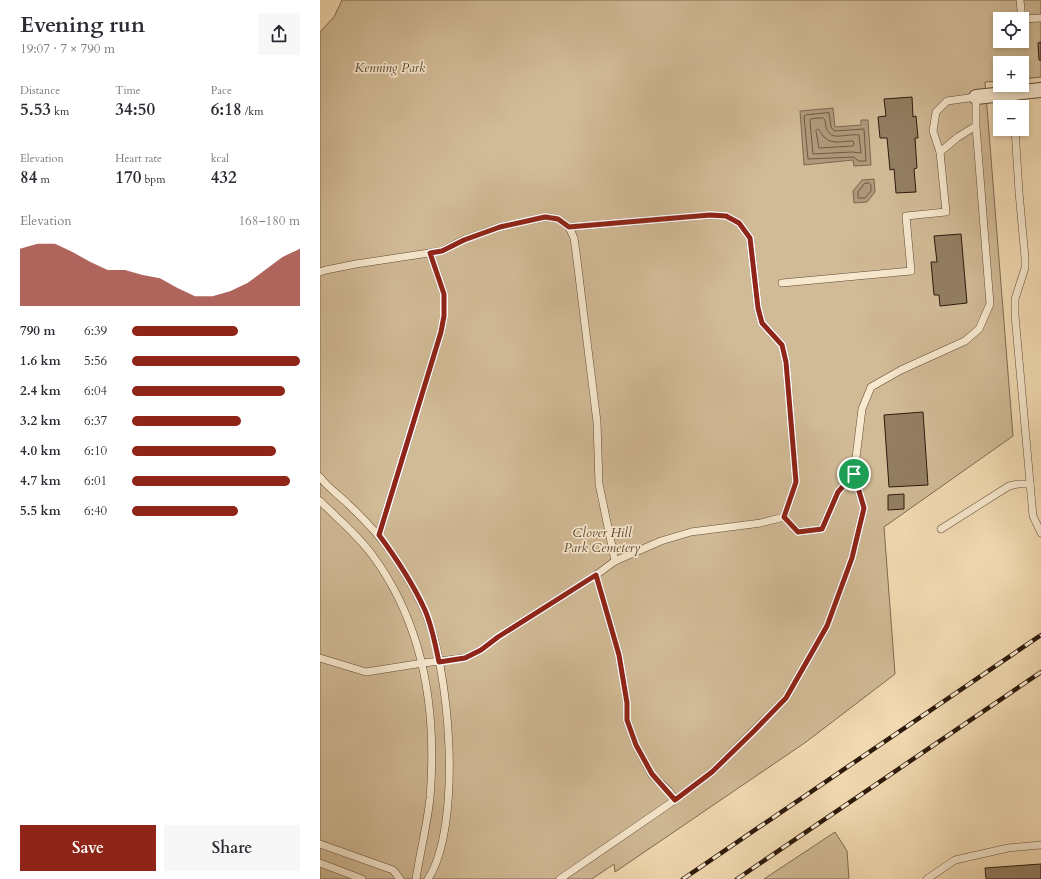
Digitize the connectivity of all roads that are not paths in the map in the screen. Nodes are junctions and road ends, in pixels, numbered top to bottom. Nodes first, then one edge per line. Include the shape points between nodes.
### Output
1 (1020, 0) edge
2 (1021, 12) edge
3 (1041, 18) edge
4 (1029, 19) edge
5 (1041, 90) edge
6 (1013, 93) junction
7 (976, 97) junction
8 (1014, 100) edge
9 (976, 126) junction
10 (1015, 136) edge
11 (940, 152) junction
12 (569, 227) junction
13 (430, 253) junction
14 (320, 272) edge
15 (782, 283) dead end
16 (854, 474) junction
17 (320, 477) edge
18 (1030, 484) junction
19 (320, 501) edge
20 (784, 517) junction
21 (941, 529) dead end
22 (1041, 532) edge
23 (379, 535) junction
24 (615, 561) junction
25 (596, 575) junction
26 (320, 658) edge
27 (439, 662) junction
28 (423, 663) junction
29 (675, 800) junction
30 (320, 844) edge
31 (1041, 845) edge
32 (320, 864) edge
33 (362, 879) edge
34 (400, 879) edge
35 (416, 879) edge
36 (428, 879) edge
37 (560, 879) edge
38 (927, 879) edge

1 - 2 lane
3 - 4 lane
5 - 6 street
6 - 7 street
6 - 8 lane
7 - 9 lane
7 - 11 lane via 947,101 936,112 933,131
9 - 11 lane
9 - 16 lane via 990,304 979,329 965,341 901,370 872,387 862,409
10 - 18 lane via 1025,268 1015,300 1015,315
11 - 15 lane via 946,212 906,216 911,271
12 - 13 lane via 558,219 545,217 500,227 442,251
12 - 20 lane via 710,215 726,216 739,223 750,238 762,323 782,345 786,362 796,482
12 - 24 lane via 574,238 593,386 599,484
13 - 14 lane
13 - 23 lane via 444,294 444,316
16 - 20 lane via 838,492 822,529 798,532
16 - 29 lane via 864,508 852,558 827,626 786,698 712,772
17 - 23 lane
18 - 21 lane via 1009,486
18 - 22 lane via 1033,516
19 - 28 lane via 352,532 388,579 404,607
20 - 24 lane via 761,523 691,532 661,541
23 - 27 lane via 425,609
24 - 25 lane
25 - 27 lane via 481,650 465,658
25 - 29 lane via 619,655 627,703 627,720 636,745 652,774
26 - 28 lane via 366,672
27 - 28 lane
27 - 36 lane via 448,725 449,792 446,824 438,856
28 - 35 lane via 431,733 431,770 427,814
29 - 37 lane
30 - 34 lane via 393,870
31 - 38 lane via 1008,848 955,860
32 - 33 lane

